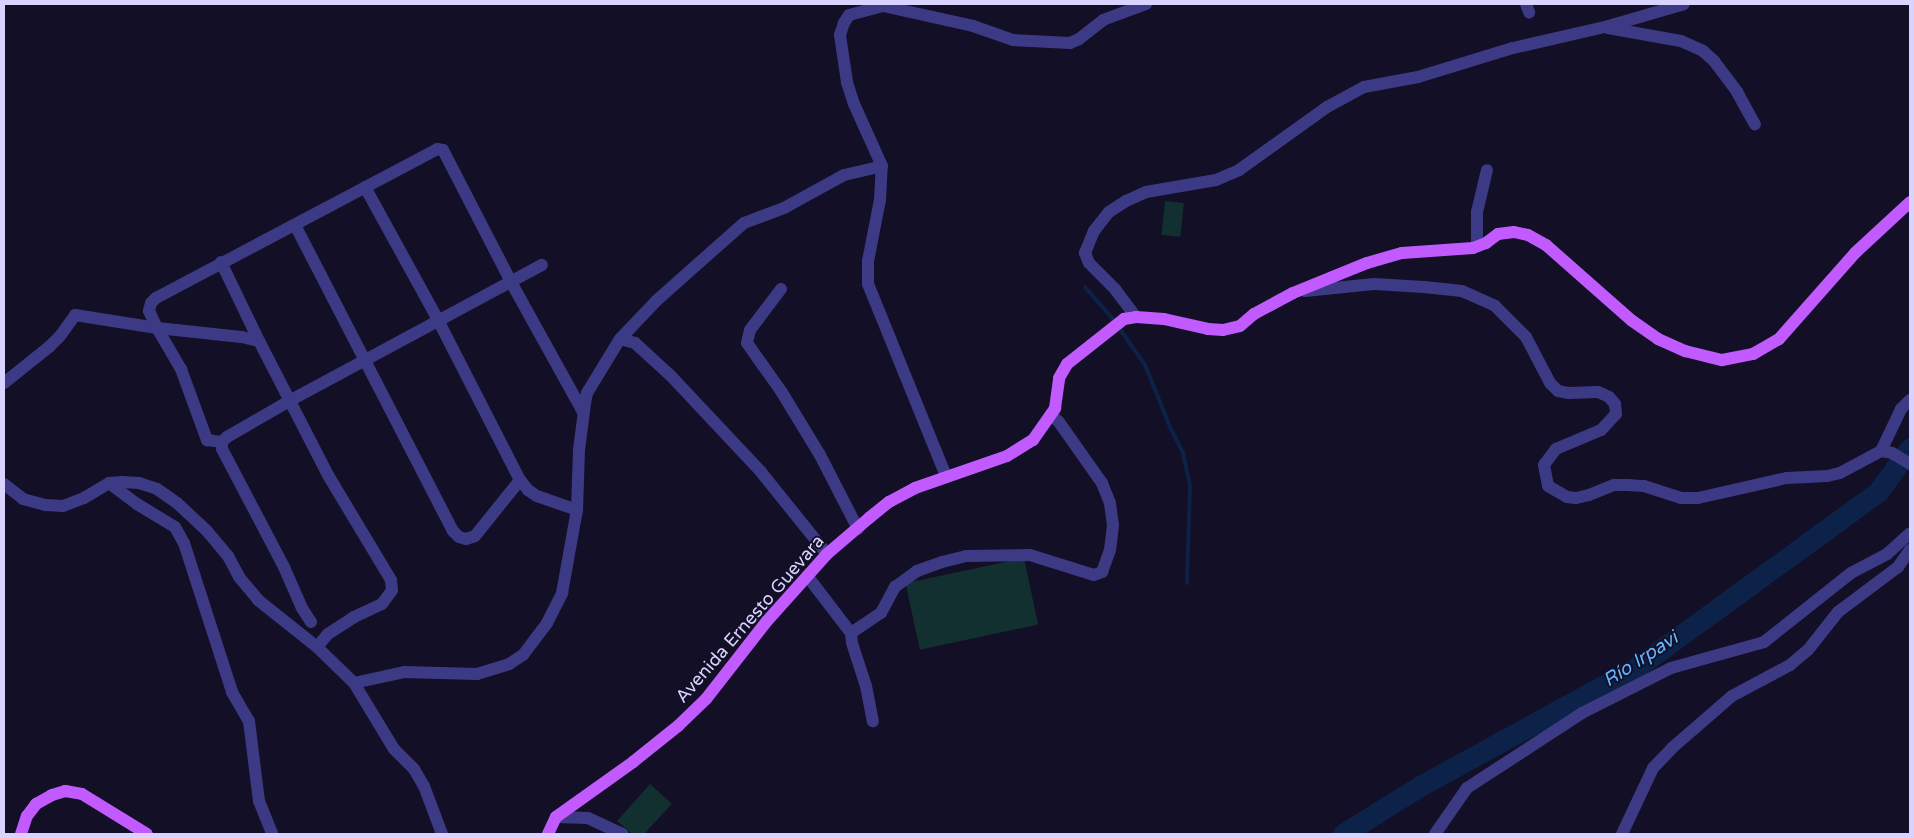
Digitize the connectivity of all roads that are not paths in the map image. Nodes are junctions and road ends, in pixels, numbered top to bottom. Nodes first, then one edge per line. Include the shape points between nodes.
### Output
1 (1146, 4) edge
2 (1684, 4) edge
3 (1672, 6) edge
4 (1605, 27) junction
5 (1755, 124) dead end
6 (882, 166) junction
7 (1487, 170) dead end
8 (365, 187) junction
9 (1910, 202) edge
10 (295, 225) junction
11 (1477, 246) junction
12 (221, 262) junction
13 (542, 265) dead end
14 (511, 282) junction
15 (782, 289) dead end
16 (1293, 292) junction
17 (1130, 318) junction
18 (438, 320) junction
19 (157, 328) junction
20 (620, 340) junction
21 (259, 341) junction
22 (364, 360) junction
23 (4, 383) edge
24 (291, 400) junction
25 (1910, 400) edge
26 (584, 412) junction
27 (1051, 415) junction
28 (222, 442) junction
29 (1887, 452) junction
30 (1910, 464) edge
31 (946, 476) junction
32 (520, 480) junction
33 (109, 483) junction
34 (4, 484) edge
35 (578, 510) junction
36 (858, 529) junction
37 (1910, 533) edge
38 (1910, 550) edge
39 (827, 554) junction
40 (808, 576) junction
41 (311, 622) dead end
42 (851, 633) junction
43 (317, 647) junction
44 (354, 683) junction
45 (873, 721) dead end
46 (556, 817) junction
47 (21, 834) edge
48 (148, 834) edge
49 (272, 834) edge
50 (442, 834) edge
51 (548, 834) edge
52 (622, 834) edge
53 (1435, 834) edge
54 (1622, 834) edge

1 - 6 street via 1103,20 1070,43 1013,40 973,26 883,6 849,15 840,34 847,82
2 - 3 street
3 - 4 street
4 - 5 street via 1681,40 1703,51 1737,92
4 - 17 street via 1513,48 1418,77 1364,87 1327,106 1239,170 1216,180 1146,192 1126,201 1109,212 1088,242 1085,253 1089,263 1116,290
6 - 20 street via 844,175 784,208 744,223 656,302
6 - 31 street via 880,200 868,261 868,284
7 - 11 street via 1477,212
8 - 10 street
8 - 14 street via 437,149 443,150
8 - 18 street
9 - 11 main road via 1855,253 1779,339 1752,354 1722,360 1693,354 1658,339 1631,320 1546,245 1528,235 1514,232 1498,234 1486,244
10 - 12 street
10 - 22 street
11 - 16 main road via 1453,251 1402,253
12 - 19 street via 151,303 149,311
12 - 21 street
13 - 14 street
14 - 18 street
14 - 26 street
15 - 36 street via 750,330 747,343 820,455
16 - 17 main road via 1254,314 1240,326 1223,330 1164,319
16 - 29 street via 1374,284 1424,287 1462,291 1495,306 1526,337 1550,383 1558,391 1598,392 1615,404 1616,414 1601,430 1556,449 1544,465 1548,486 1567,497 1589,495 1614,485 1628,485 1644,486 1681,498 1698,498 1787,478 1840,473
17 - 27 main road, Avenida Ernesto Guevara via 1109,330 1066,364 1059,378
18 - 22 street
18 - 32 street
19 - 21 street
19 - 23 street via 75,315 49,347
19 - 28 street via 181,369 207,440
20 - 26 street via 587,393
20 - 39 street via 635,343 670,376 761,472
21 - 24 street
22 - 24 street
22 - 32 street via 459,537 475,536
24 - 28 street
24 - 43 street via 328,475 391,580 392,590 382,604 328,634
25 - 29 street via 1900,409
26 - 35 street via 579,450
27 - 31 main road, Avenida Ernesto Guevara via 1033,440 1007,456
27 - 42 street via 1102,483 1110,503 1113,525 1110,550 1102,572 1094,575 1030,555 966,556 917,572 896,587 881,613
28 - 41 street via 222,450
29 - 30 street
31 - 36 main road, Avenida Ernesto Guevara via 890,502
32 - 35 street via 537,496
33 - 34 street via 63,506 23,499
33 - 43 street via 139,483 157,489 177,503 208,531 258,600
33 - 49 street via 175,527 184,543 232,692 249,721 260,801
35 - 44 street via 562,593 547,624 523,655 509,664 477,674 404,672
36 - 39 main road, Avenida Ernesto Guevara
37 - 53 street via 1887,554 1851,573 1764,642 1670,668 1582,713 1467,788
38 - 54 street via 1898,567 1838,612 1790,665 1732,696 1672,748 1653,768
39 - 40 main road, Avenida Ernesto Guevara
40 - 42 street
40 - 46 main road, Avenida Ernesto Guevara via 767,621 706,699 678,726
42 - 45 street
43 - 44 street
44 - 50 street via 394,749 414,769 424,786
46 - 51 main road, Avenida Ernesto Guevara
46 - 52 street via 588,818
47 - 48 main road via 27,816 36,804 65,791 82,794

